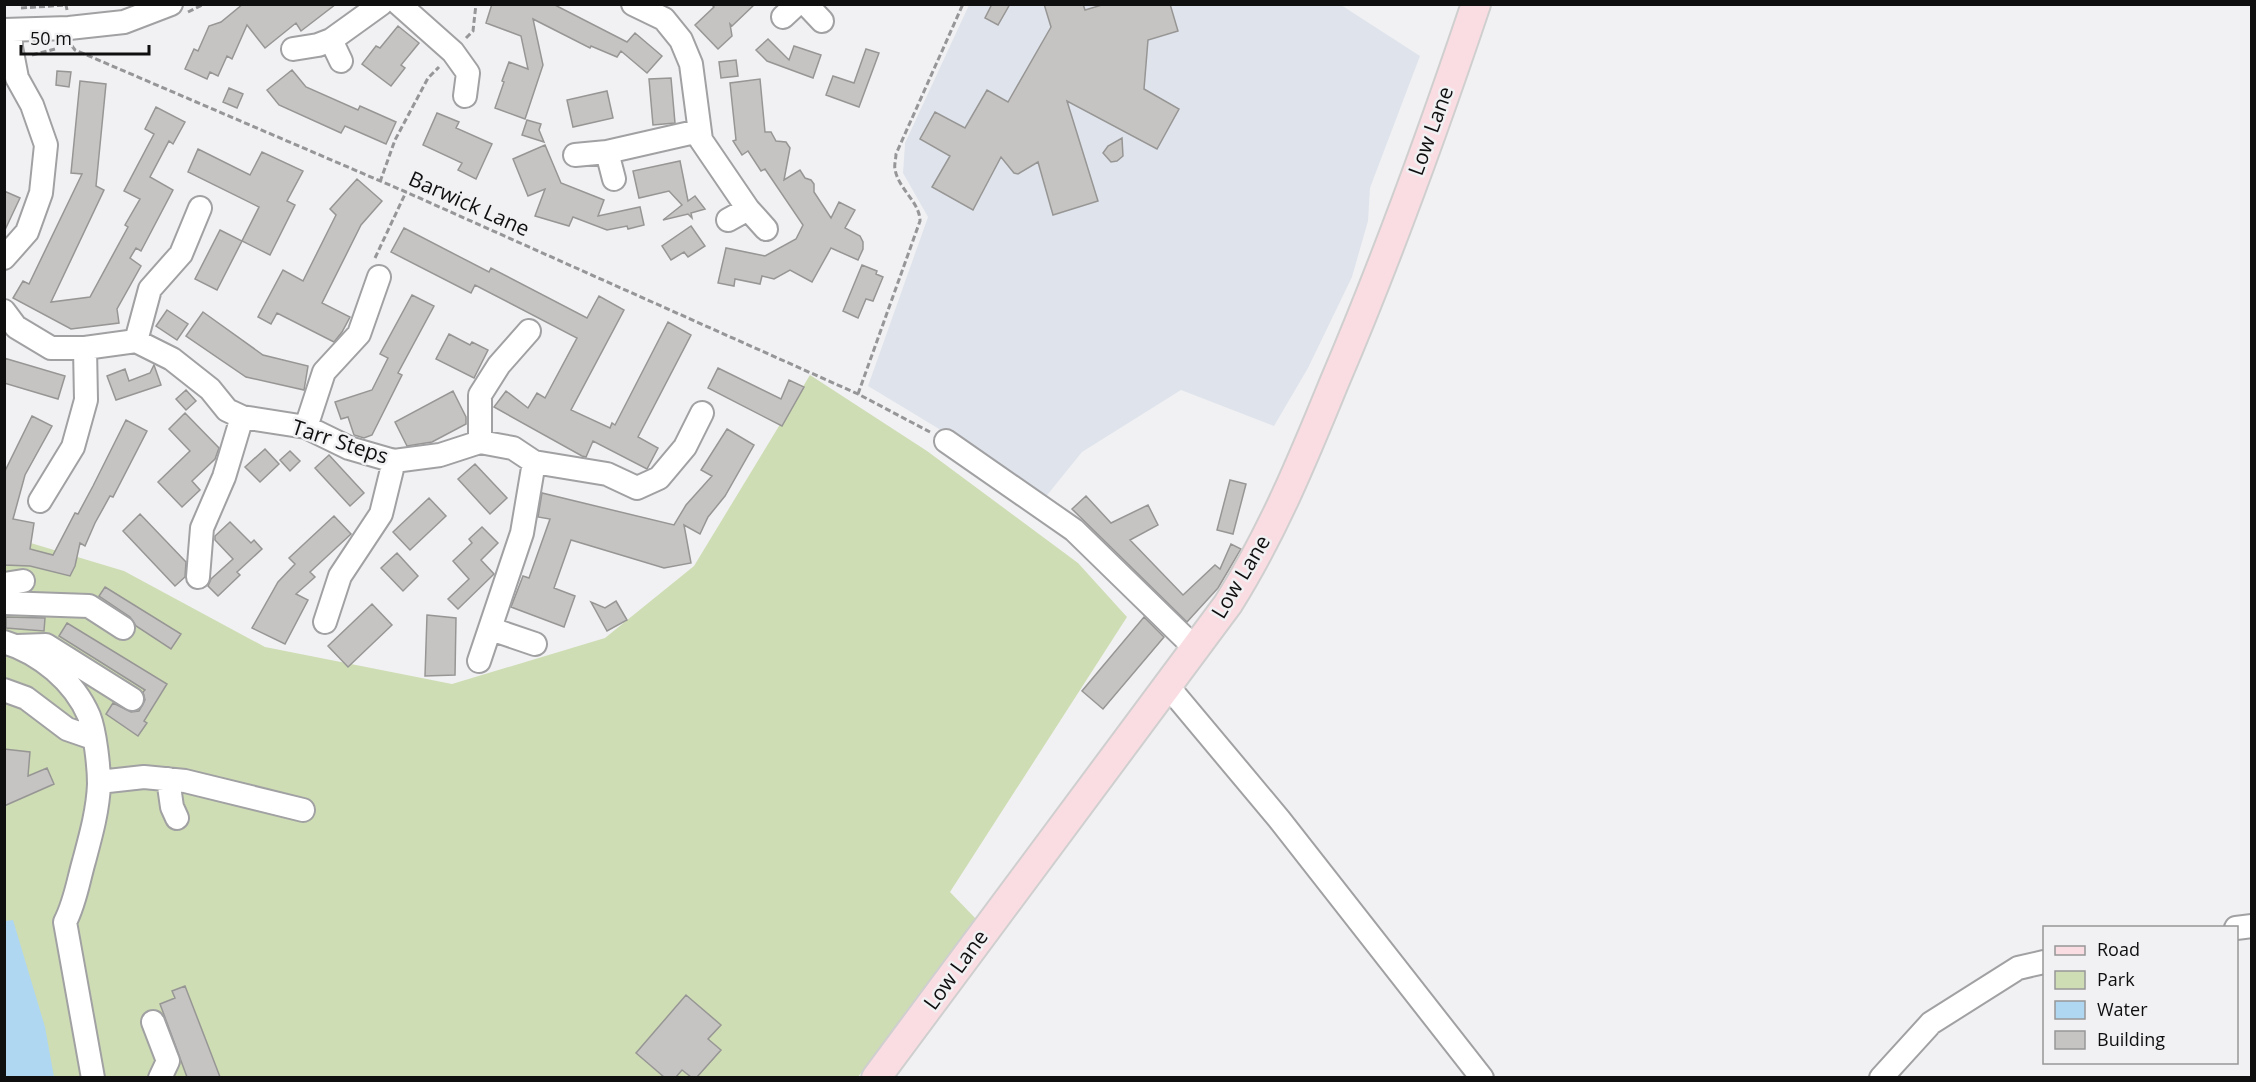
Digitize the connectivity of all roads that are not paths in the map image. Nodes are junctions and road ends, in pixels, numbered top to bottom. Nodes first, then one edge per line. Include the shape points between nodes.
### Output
1 (171, 4) edge
2 (381, 4) edge
3 (399, 4) edge
4 (633, 4) edge
5 (806, 4) edge
6 (1476, 4) edge
7 (670, 12) edge
8 (822, 21) dead end
9 (10, 23) edge
10 (331, 40) junction
11 (293, 49) dead end
12 (341, 61) dead end
13 (465, 96) dead end
14 (699, 130) junction
15 (607, 152) junction
16 (575, 155) dead end
17 (614, 179) dead end
18 (200, 208) dead end
19 (748, 209) junction
20 (728, 220) dead end
21 (766, 229) dead end
22 (4, 258) edge
23 (379, 277) road end
24 (4, 311) edge
25 (529, 331) dead end
26 (136, 341) junction
27 (85, 348) junction
28 (702, 413) dead end
29 (242, 417) junction
30 (306, 427) junction
31 (946, 441) road end
32 (480, 442) junction
33 (394, 461) junction
34 (534, 462) junction
35 (39, 501) dead end
36 (198, 577) dead end
37 (4, 603) edge
38 (325, 622) dead end
39 (123, 628) dead end
40 (491, 629) junction
41 (11, 644) edge
42 (535, 644) dead end
43 (1195, 648) junction
44 (479, 661) dead end
45 (1166, 684) junction
46 (4, 690) edge
47 (132, 699) dead end
48 (93, 738) junction
49 (168, 779) junction
50 (99, 782) junction
51 (303, 810) dead end
52 (177, 818) dead end
53 (2043, 962) edge
54 (153, 1022) dead end
55 (93, 1077) edge
56 (160, 1077) edge
57 (876, 1077) edge
58 (1482, 1077) edge
59 (1881, 1077) edge

1 - 9 street via 65,38
2 - 10 street
3 - 13 street via 477,69
4 - 7 street
5 - 8 street
6 - 43 main road, Low Lane via 1369,300 1293,481 1254,563
7 - 14 street via 691,64
9 - 22 street via 17,78 32,105 46,145 40,193 27,232
10 - 11 street
10 - 12 street
14 - 15 street
14 - 19 street via 705,149
15 - 16 street
15 - 17 street
18 - 26 street via 181,254 150,289
19 - 20 street
19 - 21 street
23 - 30 street via 358,334 324,372
24 - 27 street via 16,327 51,348
25 - 32 street via 499,365 480,395
26 - 27 street
26 - 29 street, Tarr Steps via 172,358 210,389 227,410
27 - 35 street via 87,400 73,447
28 - 34 street, Tarr Steps via 685,447 659,478 637,488 607,474
29 - 30 street, Tarr Steps
29 - 36 street via 224,477 202,528
30 - 33 street, Tarr Steps via 349,448
31 - 43 street via 1074,530
32 - 33 street, Tarr Steps via 440,455
32 - 34 street, Tarr Steps via 513,448
33 - 38 street via 381,514 340,576
34 - 40 street via 522,532
37 - 39 street via 89,606
40 - 42 street
40 - 44 street
41 - 47 street via 46,645
41 - 48 street via 56,670 89,717
43 - 45 main road, Low Lane
45 - 57 main road, Low Lane
45 - 58 street via 1279,819
46 - 48 street via 26,698 67,729
48 - 50 street
49 - 50 street via 144,777
49 - 51 street
49 - 52 street
50 - 55 street via 92,832 65,922
53 - 59 street via 2018,968 1930,1023
54 - 56 street via 168,1061

